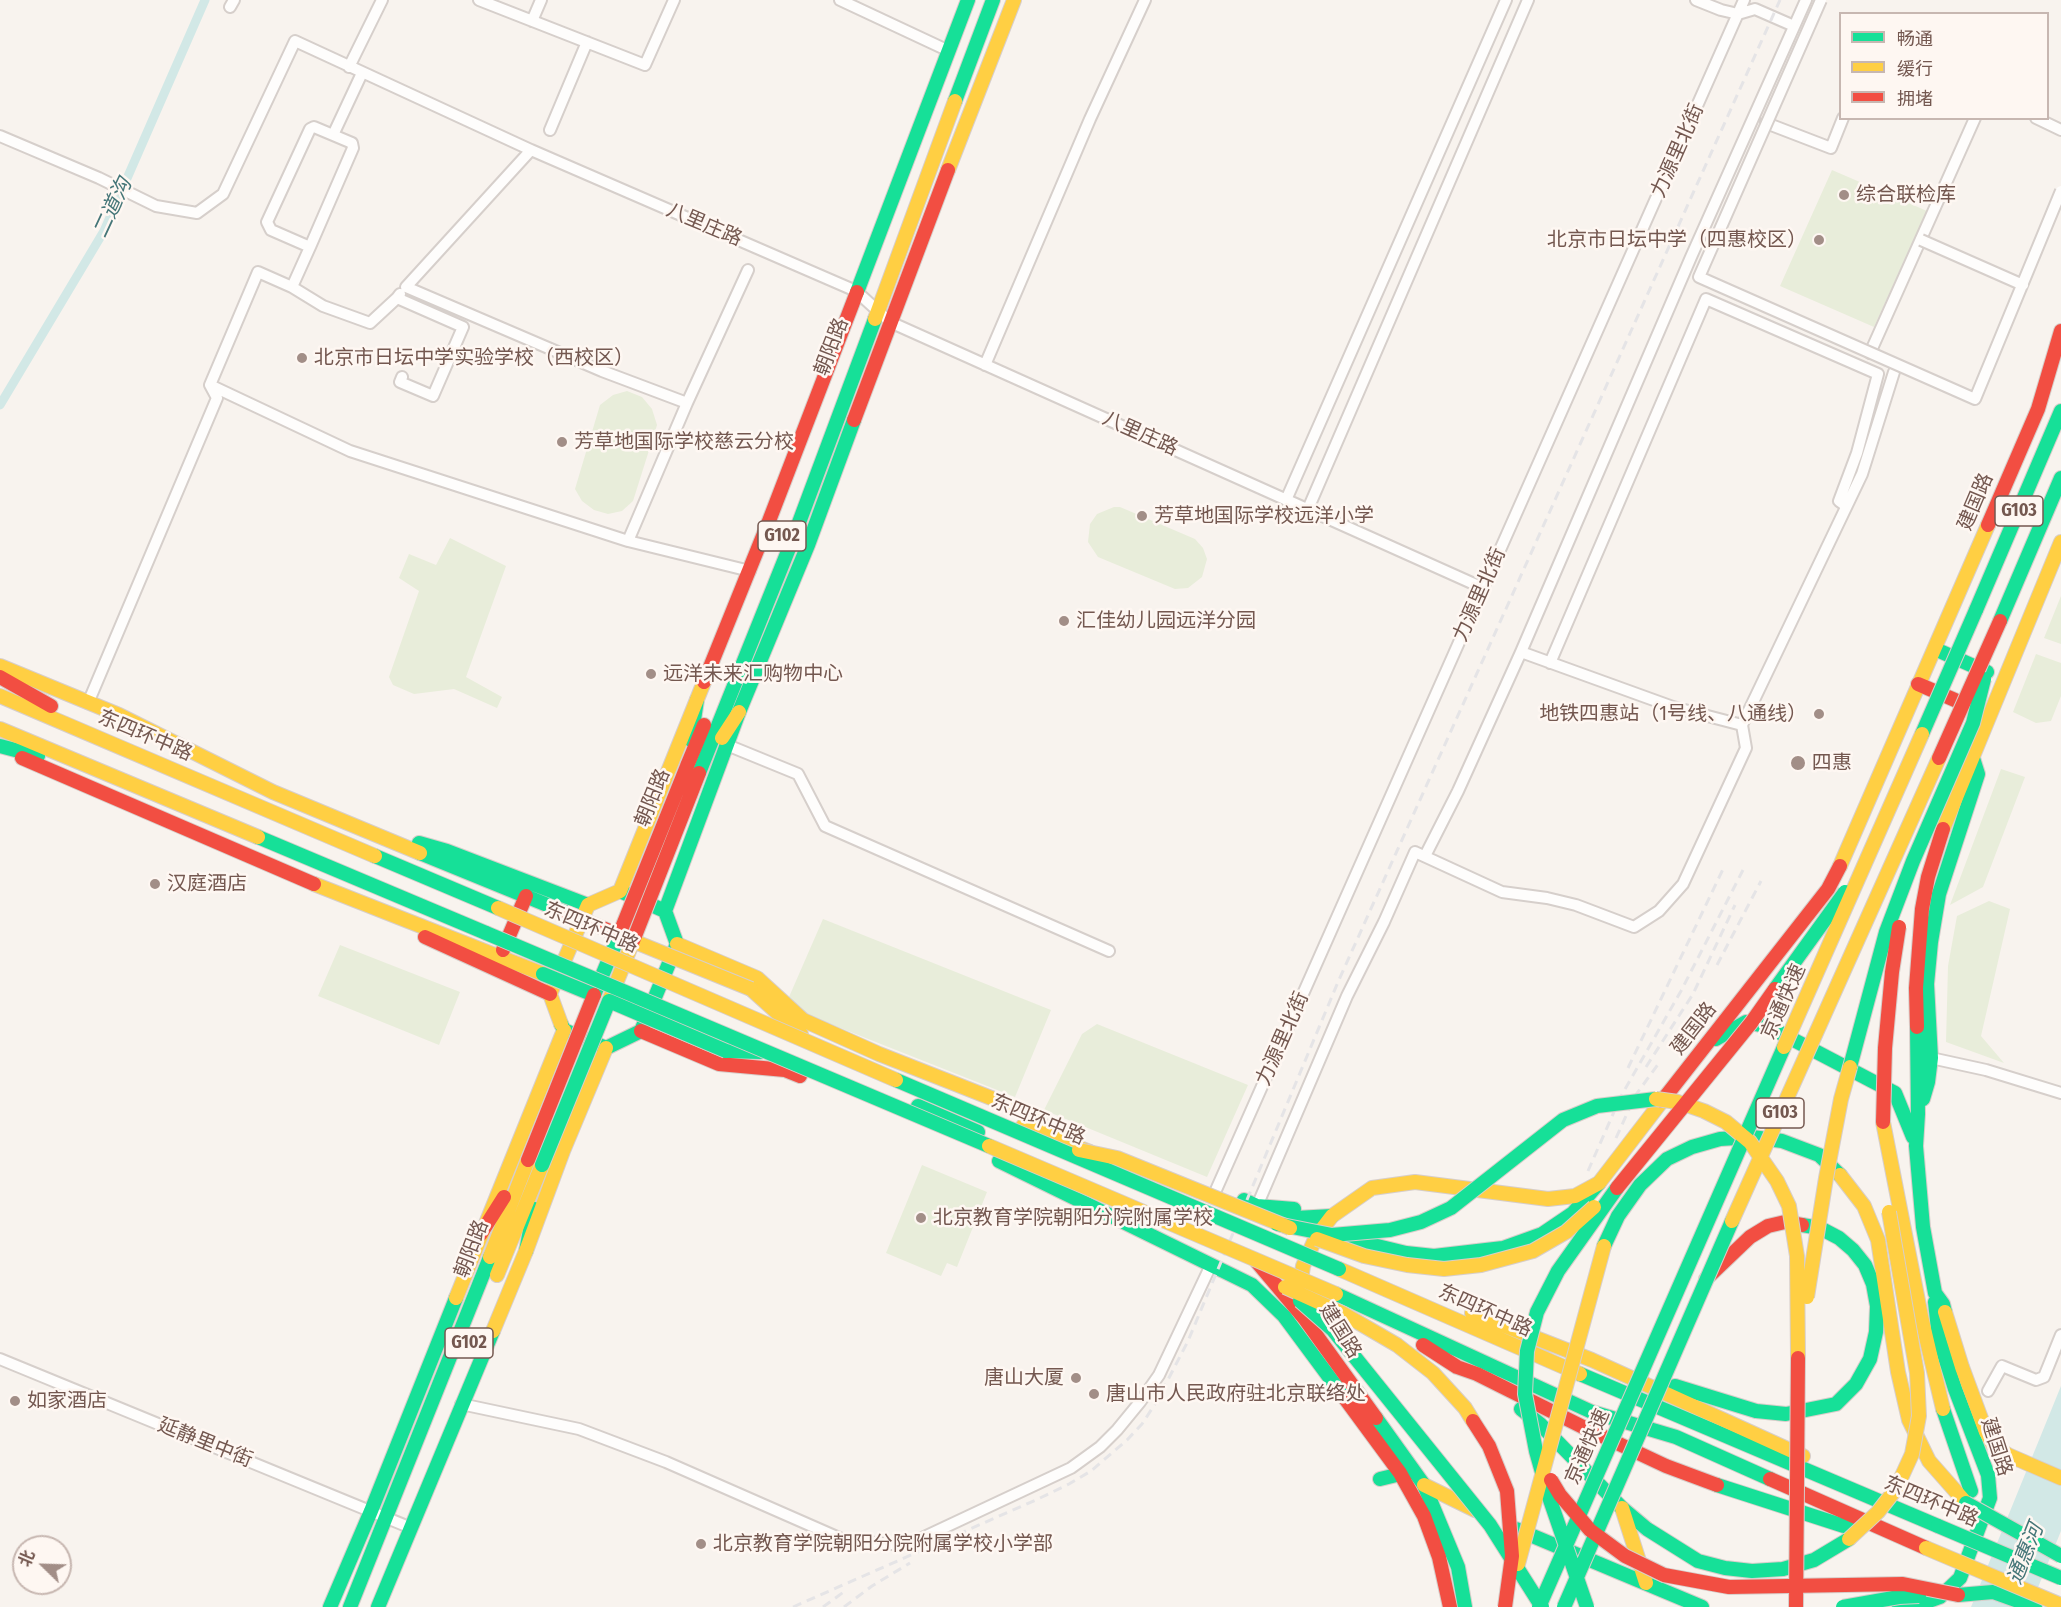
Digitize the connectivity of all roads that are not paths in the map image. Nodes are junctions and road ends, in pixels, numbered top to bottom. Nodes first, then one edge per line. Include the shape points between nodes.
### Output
1 (382, 0) edge
2 (479, 0) edge
3 (541, 0) edge
4 (674, 0) edge
5 (840, 0) edge
6 (968, 0) edge
7 (984, 0) edge
8 (993, 0) edge
9 (1014, 0) edge
10 (1145, 0) edge
11 (1506, 0) edge
12 (1528, 0) edge
13 (1696, 0) edge
14 (1744, 0) edge
15 (1806, 0) edge
16 (1821, 0) edge
17 (1738, 14) junction
18 (531, 21) junction
19 (1794, 26) junction
20 (587, 42) junction
21 (949, 51) junction
22 (349, 67) junction
23 (362, 73) junction
24 (1843, 120) edge
25 (1974, 120) edge
26 (2040, 120) edge
27 (1767, 123) junction
28 (550, 130) dead end
29 (2061, 130) edge
30 (333, 135) junction
31 (0, 136) edge
32 (531, 150) junction
33 (2061, 191) edge
34 (1921, 240) junction
35 (310, 247) junction
36 (747, 270) dead end
37 (2023, 285) junction
38 (292, 287) junction
39 (406, 287) junction
40 (856, 291) junction
41 (398, 298) junction
42 (873, 307) junction
43 (890, 322) junction
44 (2061, 331) edge
45 (1870, 353) junction
46 (2061, 364) edge
47 (985, 365) junction
48 (1894, 372) dead end
49 (402, 377) dead end
50 (210, 385) junction
51 (687, 403) junction
52 (2038, 409) junction
53 (2061, 411) edge
54 (2061, 478) edge
55 (1286, 500) junction
56 (1846, 506) junction
57 (1308, 509) junction
58 (628, 541) junction
59 (2061, 542) edge
60 (750, 571) junction
61 (1483, 588) junction
62 (2000, 621) junction
63 (1935, 649) junction
64 (1521, 652) junction
65 (1550, 663) junction
66 (0, 666) edge
67 (0, 677) edge
68 (2003, 680) junction
69 (1918, 684) junction
70 (0, 696) edge
71 (697, 700) junction
72 (88, 703) junction
73 (1911, 703) junction
74 (740, 712) junction
75 (1989, 715) junction
76 (1742, 725) junction
77 (0, 729) edge
78 (1981, 733) junction
79 (727, 745) junction
80 (117, 746) junction
81 (0, 747) edge
82 (1972, 755) junction
83 (693, 770) junction
84 (107, 775) junction
85 (329, 815) junction
86 (1425, 856) junction
87 (1868, 861) junction
88 (1913, 861) junction
89 (620, 891) junction
90 (342, 896) junction
91 (526, 896) junction
92 (588, 905) junction
93 (664, 911) junction
94 (619, 935) junction
95 (633, 941) junction
96 (677, 944) junction
97 (1109, 951) dead end
98 (501, 956) junction
99 (550, 994) junction
100 (594, 995) junction
101 (609, 1001) junction
102 (564, 1030) junction
103 (641, 1031) junction
104 (606, 1048) junction
105 (879, 1054) junction
106 (853, 1056) junction
107 (1697, 1056) junction
108 (1931, 1058) junction
109 (897, 1075) junction
110 (2061, 1094) edge
111 (1025, 1112) junction
112 (1918, 1114) junction
113 (994, 1116) junction
114 (1883, 1122) junction
115 (1053, 1137) junction
116 (1034, 1140) junction
117 (1916, 1146) junction
118 (528, 1160) junction
119 (1025, 1163) junction
120 (542, 1165) junction
121 (1149, 1176) junction
122 (1622, 1181) junction
123 (1599, 1183) junction
124 (1168, 1184) junction
125 (1216, 1190) junction
126 (1257, 1206) junction
127 (1157, 1210) junction
128 (1332, 1216) junction
129 (1263, 1220) junction
130 (1277, 1224) junction
131 (480, 1235) junction
132 (1332, 1235) junction
133 (526, 1251) junction
134 (1249, 1252) junction
135 (1211, 1265) junction
136 (1339, 1269) junction
137 (1706, 1279) junction
138 (1276, 1283) junction
139 (1880, 1284) junction
140 (1933, 1286) junction
141 (1365, 1307) junction
142 (1304, 1318) junction
143 (2061, 1335) edge
144 (1798, 1352) junction
145 (0, 1359) edge
146 (1592, 1360) junction
147 (1477, 1374) junction
148 (1988, 1391) dead end
149 (461, 1404) junction
150 (1536, 1451) junction
151 (1407, 1472) junction
152 (2061, 1478) edge
153 (1380, 1479) dead end
154 (1424, 1485) junction
155 (1968, 1497) junction
156 (1622, 1508) junction
157 (370, 1511) junction
158 (1922, 1520) junction
159 (398, 1522) junction
160 (1894, 1536) junction
161 (2061, 1556) edge
162 (2061, 1578) edge
163 (1646, 1583) junction
164 (1958, 1594) junction
165 (2061, 1605) edge
166 (330, 1607) edge
167 (350, 1607) edge
168 (360, 1607) edge
169 (378, 1607) edge
170 (1450, 1607) edge
171 (1465, 1607) edge
172 (1505, 1607) edge
173 (1540, 1607) edge
174 (1564, 1607) edge
175 (1587, 1607) edge
176 (1702, 1607) edge
177 (1796, 1607) edge
178 (1842, 1607) edge
179 (1899, 1607) edge
180 (2035, 1607) edge

1 - 22 street
2 - 18 street
3 - 18 street
4 - 20 street via 645,65
5 - 21 street
6 - 21 main road, 朝阳路
7 - 42 main road, 朝阳路 / G102
8 - 42 main road, 朝阳路 / G102
9 - 43 main road
10 - 47 street
11 - 55 street
12 - 57 street
13 - 17 street
14 - 17 street, 力源里北街
15 - 19 street
16 - 27 street, bridge
17 - 19 street via 1755,9
17 - 61 street, 力源里北街
18 - 20 street
19 - 64 street
20 - 28 street
21 - 40 main road, 朝阳路
22 - 23 street, 八里庄路
22 - 31 street, 八里庄路 via 295,41 223,194 198,213 156,206
23 - 30 street
23 - 32 street, 八里庄路
24 - 27 street via 1831,148
25 - 34 street
26 - 29 street
27 - 45 street, bridge via 1699,277
30 - 35 street via 352,143 353,148
30 - 35 street via 310,129 267,222 271,230
32 - 39 street
32 - 40 street, 八里庄路
33 - 37 street, bridge
34 - 37 street, bridge
34 - 45 street
35 - 38 street
36 - 51 street
37 - 45 street, bridge via 1975,399
38 - 41 street via 323,306 370,323
38 - 50 street via 258,272
39 - 41 street
39 - 51 street
40 - 42 street, 八里庄路
40 - 60 main road, 朝阳路
41 - 49 street via 463,327 433,396 400,382
42 - 43 street, 八里庄路
42 - 83 main road, 朝阳路 / G102
43 - 47 street, 八里庄路
43 - 74 main road via 808,545
44 - 52 main road, 建国路
46 - 52 main road
47 - 55 street, 八里庄路
48 - 56 street via 1862,474
50 - 58 street via 350,452
50 - 72 street via 217,398
51 - 58 street
52 - 63 main road, 建国路
53 - 87 main road, 京通快速 / G103, bridge
54 - 62 main road, 京通快速 / G103
55 - 57 street, 八里庄路
56 - 65 street via 1839,501 1857,453 1878,374 1706,299
56 - 76 street
57 - 61 street, 八里庄路
58 - 60 street
59 - 68 main road
60 - 71 main road, 朝阳路
61 - 125 street, 力源里北街
62 - 88 main road, bridge via 1973,723
62 - 137 main road, 京通快速 / G103, bridge
63 - 68 main road
63 - 69 main road, 建国路
64 - 65 street
64 - 86 street
65 - 76 street via 1673,707
66 - 72 main road, 东四环中路
67 - 80 main road
68 - 75 main road
69 - 73 main road, 建国路
69 - 75 main road
70 - 80 main road, 东四环中路
71 - 83 main road
71 - 89 main road, 朝阳路
72 - 85 main road, 东四环中路
73 - 78 main road
73 - 107 main road, 建国路 via 1847,854 1828,889
74 - 79 main road
74 - 83 main road
75 - 78 main road
76 - 86 street via 1746,748 1683,884 1659,911 1634,927 1576,905 1502,892
77 - 84 main road
78 - 82 main road
79 - 93 main road
79 - 97 street via 798,774 825,826
80 - 116 main road, 东四环中路, bridge
81 - 84 main road
81 - 90 main road, 东四环中路
82 - 108 main road via 1978,774 1939,894 1931,942 1927,984
82 - 112 main road, 建国路 via 1945,821 1922,909 1916,988
83 - 94 main road, 朝阳路 / G102, bridge
83 - 95 main road, 朝阳路 / G102, bridge
84 - 119 main road, bridge
85 - 91 main road, 东四环中路
85 - 92 main road, 东四环中路 via 447,851
86 - 126 street via 1415,852 1347,996
87 - 122 main road, bridge via 1751,1023
87 - 173 main road, 京通快速 / G103, bridge
88 - 114 main road, bridge via 1892,972
88 - 144 main road, bridge via 1886,932 1841,1099
89 - 92 main road
89 - 93 main road
90 - 98 main road, 东四环中路
90 - 99 main road, 东四环中路
91 - 94 main road, 东四环中路, bridge
91 - 98 main road
92 - 99 main road
93 - 96 main road
94 - 95 main road, 东四环中路, bridge
94 - 100 main road, 朝阳路 / G102, bridge
95 - 101 main road, 朝阳路 / G102, bridge
95 - 106 main road, 东四环中路, bridge via 751,989 797,1033
96 - 103 main road
96 - 105 main road, 东四环中路 via 757,978 803,1020
98 - 100 main road, 东四环中路, bridge
99 - 102 main road
100 - 101 main road, 东四环中路, bridge
100 - 118 main road, 朝阳路 / G102, bridge
101 - 120 main road, 朝阳路 / G102, bridge
101 - 127 main road, 东四环中路, bridge via 726,1051 789,1053
102 - 104 main road
102 - 131 main road, 朝阳路
103 - 104 main road
103 - 135 main road via 718,1064 785,1070 1005,1163
104 - 133 main road, 朝阳路
105 - 106 main road
105 - 109 main road
105 - 111 main road, 东四环中路
106 - 109 main road, 东四环中路
107 - 117 main road via 1717,1038 1746,1022 1769,1027 1895,1093
107 - 123 main road, 建国路
108 - 110 street via 1986,1070
108 - 112 main road
109 - 113 main road, 东四环中路
111 - 113 main road
111 - 115 main road, 东四环中路 via 1032,1114
112 - 117 main road, 建国路
113 - 115 main road, 东四环中路
114 - 155 main road via 1921,1316
114 - 156 main road, bridge via 1889,1212 1916,1363 1919,1416 1912,1454 1896,1489 1849,1539 1814,1560 1783,1569 1752,1571 1698,1561
115 - 121 main road, 东四环中路
116 - 130 main road, bridge via 1117,1158
116 - 136 main road, 东四环中路, bridge
117 - 140 main road, 建国路
118 - 131 main road
118 - 159 main road, 朝阳路 / G102
119 - 138 main road, bridge
119 - 141 main road, bridge
120 - 133 main road
120 - 159 main road, 朝阳路 / G102
121 - 124 main road, 东四环中路
121 - 125 main road, 东四环中路 via 1190,1179
122 - 130 main road, bridge via 1566,1232 1533,1251 1481,1265 1444,1269 1407,1265 1364,1256
122 - 150 main road, bridge via 1558,1271 1537,1312 1527,1351 1525,1394
123 - 128 main road, 建国路 via 1575,1196 1548,1200 1415,1182 1372,1188
123 - 132 main road via 1573,1213 1542,1233 1503,1248 1434,1256
124 - 127 main road
124 - 129 main road, 东四环中路
125 - 126 main road, 东四环中路
126 - 128 main road, 东四环中路 via 1304,1209
126 - 129 main road
127 - 134 main road, 东四环中路
128 - 129 main road, 东四环中路
128 - 142 main road, 建国路 via 1316,1237 1303,1266 1300,1287
129 - 134 main road via 1264,1233 1259,1245
130 - 132 main road, bridge
131 - 157 main road, 朝阳路
132 - 144 main road, bridge via 1389,1230 1421,1222 1451,1208 1533,1142 1579,1112 1629,1100 1678,1102 1726,1122 1750,1142 1789,1206 1797,1256
133 - 149 main road, 朝阳路
134 - 142 main road, 东四环中路
135 - 149 street via 1159,1374 1100,1447 1071,1468 907,1545 846,1541 579,1428
135 - 151 main road via 1252,1285 1284,1316
136 - 146 main road via 1364,1272
136 - 158 main road, 东四环中路
137 - 139 main road via 1750,1237 1768,1226 1785,1222 1820,1228 1839,1238
137 - 174 main road, 京通快速 / G103, bridge
138 - 172 main road, bridge via 1342,1313 1396,1345 1433,1373 1465,1408 1489,1446 1507,1491 1512,1556
138 - 173 main road, bridge via 1310,1308 1345,1345 1490,1525
139 - 146 main road via 1870,1359 1856,1384 1836,1404 1786,1414 1756,1411
139 - 155 main road via 1890,1314 1909,1420 1929,1461 1945,1481
139 - 172 main road, bridge via 1878,1239 1864,1206 1846,1181 1819,1155 1782,1141 1752,1137 1720,1139 1667,1159 1640,1185 1618,1216 1604,1246
140 - 152 main road via 1994,1446
140 - 179 main road, 建国路 via 1939,1338 1988,1475 1990,1498 1960,1578 1940,1597
141 - 147 main road via 1457,1367
141 - 160 main road via 1592,1412 1676,1437
142 - 151 main road, 建国路
143 - 148 street via 2044,1377 2036,1380 2002,1366
144 - 177 main road, bridge
145 - 157 street, 延静里中街
146 - 158 main road via 1869,1486
147 - 156 main road via 1540,1424
147 - 160 main road via 1666,1466 1844,1526
149 - 159 main road, 朝阳路
150 - 164 main road, bridge via 1560,1496 1590,1530 1625,1556 1664,1575 1729,1587 1903,1584
150 - 175 main road, bridge
151 - 153 main road
151 - 154 main road, 建国路
151 - 170 main road via 1439,1557
154 - 163 main road via 1495,1520
154 - 171 main road, 建国路 via 1458,1567
155 - 161 main road, bridge via 2008,1528
156 - 163 main road
157 - 159 street, 延静里中街
157 - 166 main road, 朝阳路
158 - 162 main road, 东四环中路, bridge
159 - 167 main road, 朝阳路 / G102
159 - 168 main road, 朝阳路 / G102
159 - 169 main road, 朝阳路
160 - 165 main road, bridge
163 - 176 main road
164 - 178 main road, bridge via 1899,1597
164 - 180 main road via 1993,1592

